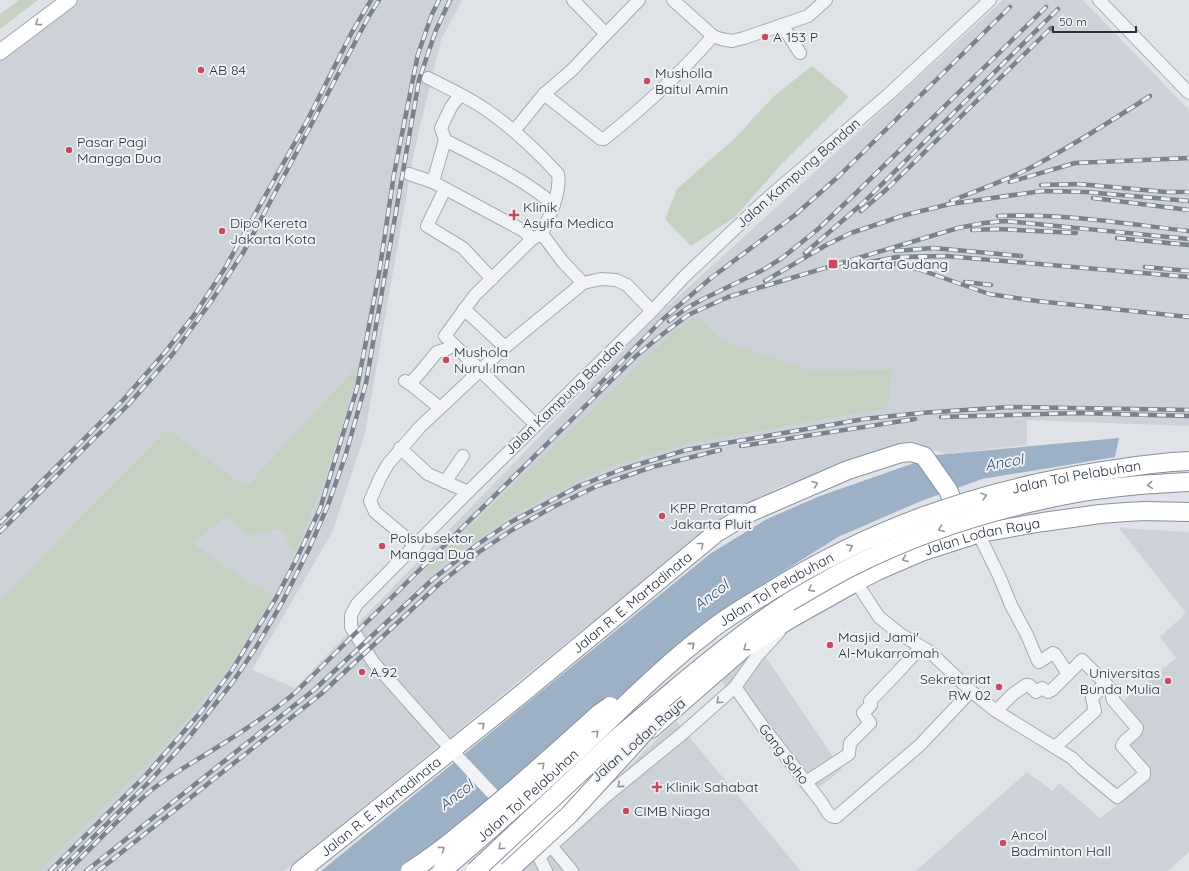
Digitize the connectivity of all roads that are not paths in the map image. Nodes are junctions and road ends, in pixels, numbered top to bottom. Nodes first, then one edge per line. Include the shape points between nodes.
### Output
1 (69, 0) edge
2 (572, 0) edge
3 (639, 0) edge
4 (673, 0) edge
5 (826, 0) edge
6 (990, 0) edge
7 (1099, 0) edge
8 (782, 25) junction
9 (606, 34) junction
10 (713, 36) junction
11 (0, 52) edge
12 (800, 52) dead end
13 (428, 78) dead end
14 (1189, 93) edge
15 (544, 94) junction
16 (460, 95) junction
17 (514, 131) junction
18 (444, 140) junction
19 (409, 174) dead end
20 (433, 182) junction
21 (445, 189) junction
22 (554, 205) junction
23 (537, 236) junction
24 (492, 279) junction
25 (583, 283) junction
26 (464, 309) junction
27 (652, 311) junction
28 (453, 345) junction
29 (506, 347) junction
30 (480, 370) junction
31 (440, 408) junction
32 (535, 424) junction
33 (400, 448) junction
34 (463, 456) dead end
35 (1189, 461) edge
36 (445, 482) junction
37 (1189, 482) edge
38 (468, 492) junction
39 (1189, 512) edge
40 (970, 532) junction
41 (416, 546) junction
42 (856, 582) junction
43 (790, 619) junction
44 (921, 647) junction
45 (672, 662) junction
46 (1068, 674) junction
47 (1105, 683) junction
48 (735, 687) junction
49 (675, 689) junction
50 (971, 691) junction
51 (996, 711) junction
52 (1055, 746) junction
53 (454, 753) junction
54 (806, 782) junction
55 (530, 832) junction
56 (552, 846) junction
57 (539, 857) junction
58 (300, 871) edge
59 (410, 871) edge
60 (442, 871) edge
61 (475, 871) edge
62 (492, 871) edge
63 (508, 871) edge
64 (546, 871) edge
65 (572, 871) edge

1 -> 11 main road
2 - 9 street
3 - 9 street
4 - 10 street
5 - 8 street
6 - 27 street, Jalan Kampung Bandan via 889,94 762,203
7 - 14 street
8 - 10 street via 732,41
8 - 12 street
9 - 15 street via 572,70
10 - 15 street via 648,102 604,139
13 - 16 street
15 - 17 street
16 - 17 street via 481,106
16 - 18 street via 441,128
17 - 22 street via 558,174
18 - 20 street
18 - 22 street via 519,179
19 - 20 street
20 - 21 street
21 - 23 street
21 - 24 street via 427,226 463,248
22 - 23 street
23 - 24 street
23 - 25 street
24 - 26 street
25 - 27 street via 601,279 616,280 627,285
25 - 29 street
26 - 28 street via 445,336
26 - 29 street
27 - 32 street, Jalan Kampung Bandan
28 - 30 street
28 - 31 street via 437,352 418,375 407,382
29 - 30 street
30 - 31 street
30 - 32 street
31 - 33 street
32 - 38 street, Jalan Kampung Bandan
33 - 36 street via 428,474
33 - 41 street via 380,478 370,501 375,512
34 - 36 street
45 -> 35 highway, Jalan Tol Pelabuhan, bridge via 708,632 795,576 884,531 949,506 1031,484 1133,466
36 - 38 street
37 -> 49 highway, Jalan Tol Pelabuhan, bridge via 1115,488 1039,501 956,523 895,547 853,566 789,602 760,621
38 - 41 street, Jalan Kampung Bandan
39 - 40 highway, Jalan Lodan Raya via 1100,514
40 -> 42 highway, Jalan Lodan Raya
40 - 46 street via 982,541 1038,661 1055,654
53 -> 40 highway, Jalan R. E. Martadinata, bridge via 716,533 751,512 856,467 901,453 912,452 924,456 948,490
41 - 53 street, Jalan Kampung Bandan via 357,604 351,615 351,627 373,662
42 - 43 highway, Jalan Lodan Raya
42 - 44 street via 879,616 900,634
43 - 48 street, Jalan Lodan Raya via 757,656
43 -> 55 highway, Jalan Lodan Raya via 744,648
44 - 50 street via 930,652
44 - 54 street via 870,701 871,705 863,713 870,723 850,743 849,754
59 -> 45 highway, bridge via 483,816 600,713
60 -> 45 highway, Jalan Tol Pelabuhan, bridge via 567,761
46 - 47 street via 1082,660
46 - 51 street via 1050,692 1042,688 1036,692 1026,685
47 - 52 street via 1092,698 1095,712
47 - 52 street via 1114,693 1113,700 1137,728 1122,745 1144,771 1144,775 1116,796
48 - 54 street, Gang Soho
48 -> 56 street, Jalan Lodan Raya via 606,796
49 -> 61 highway, Jalan Tol Pelabuhan, bridge via 617,738
49 - 63 highway, bridge via 655,720 627,752 569,815
50 - 51 street
50 - 54 street, Gang Soho via 920,745 836,817 830,816
51 - 52 street
53 - 55 street, Jalan Kampung Bandan
53 - 58 highway, Jalan R. E. Martadinata
55 - 56 street
55 - 57 street
55 - 62 highway, Jalan Lodan Raya
56 - 57 street, Jalan Lodan Raya
56 - 65 street
57 - 64 street

